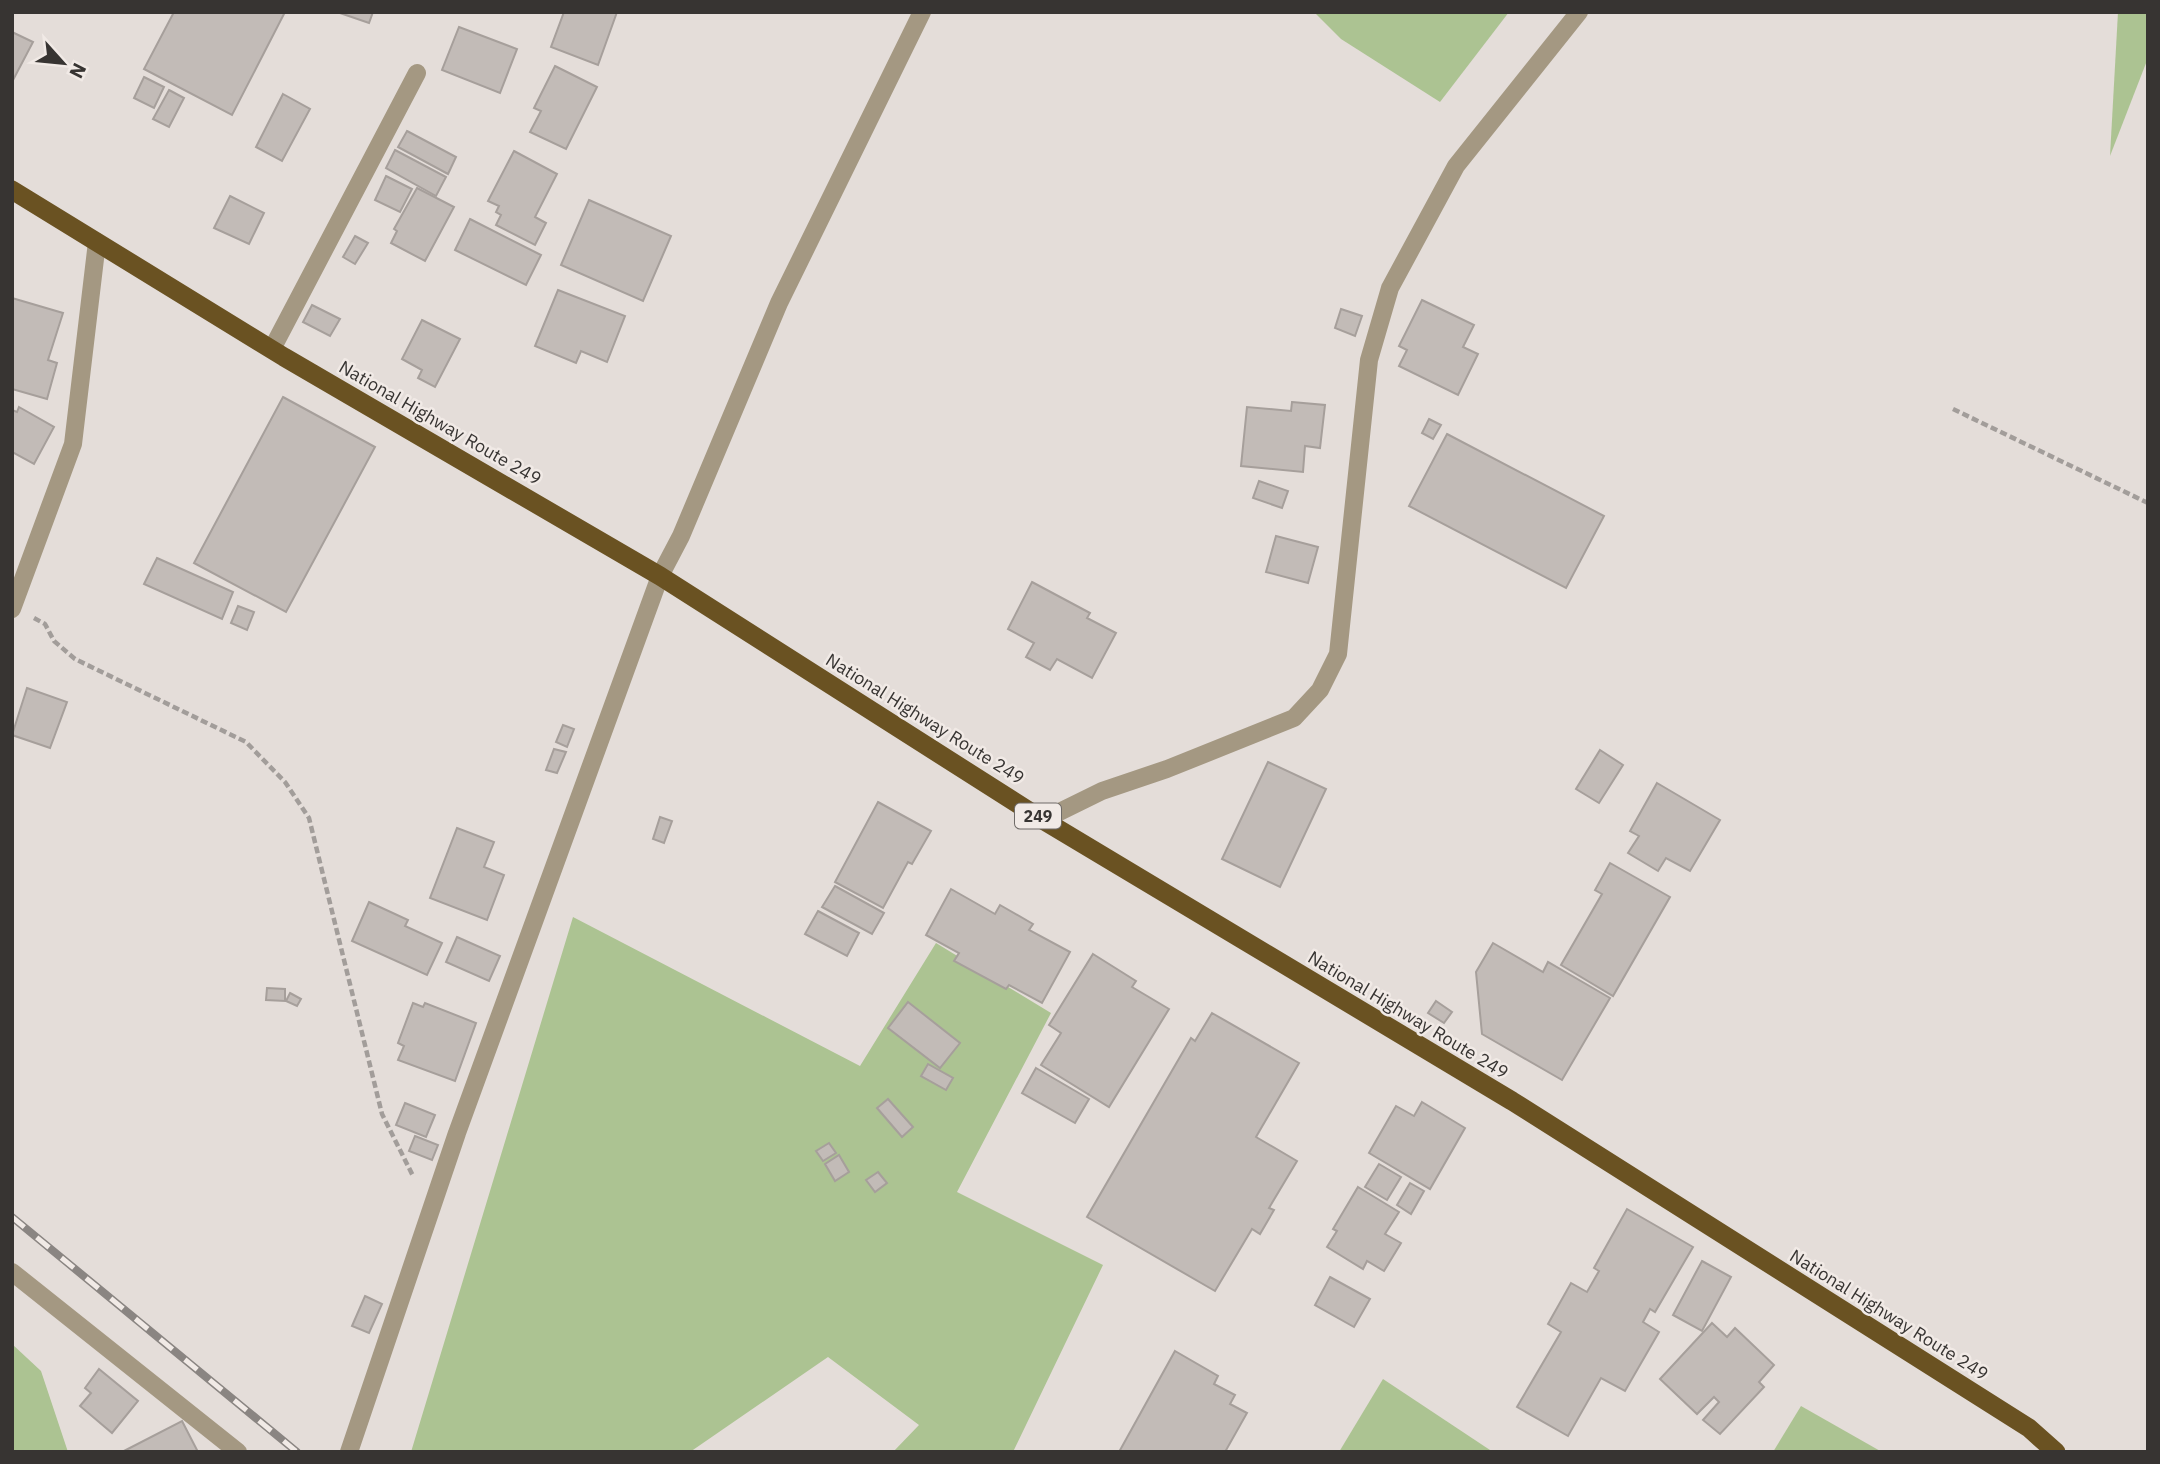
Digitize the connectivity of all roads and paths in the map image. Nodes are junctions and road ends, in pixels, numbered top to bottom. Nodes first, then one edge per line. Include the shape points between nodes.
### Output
1 (922, 12) edge
2 (1579, 12) edge
3 (417, 73) dead end
4 (12, 190) edge
5 (97, 242) junction
6 (272, 349) junction
7 (1953, 409) dead end
8 (2148, 503) edge
9 (660, 576) junction
10 (13, 608) edge
11 (1043, 820) junction
12 (431, 1211) junction
13 (12, 1272) edge
14 (238, 1452) edge
15 (349, 1452) edge
16 (2056, 1452) edge

1 - 9 street via 779,303
2 - 11 street via 1456,166 1390,288 1368,360 1338,654 1320,690 1294,718 1102,791
3 - 6 street
4 - 5 highway, National Highway Route 249 / 249
5 - 6 highway, National Highway Route 249 / 249
5 - 10 street via 73,444
6 - 9 highway, National Highway Route 249 / 249
7 - 8 path
9 - 11 highway, National Highway Route 249 / 249
9 - 12 street
10 - 12 path via 45,624 54,641 75,659 246,742 285,782 309,818 382,1114
11 - 16 highway, National Highway Route 249 / 249 via 1512,1101 2029,1428
12 - 15 street
13 - 14 street

